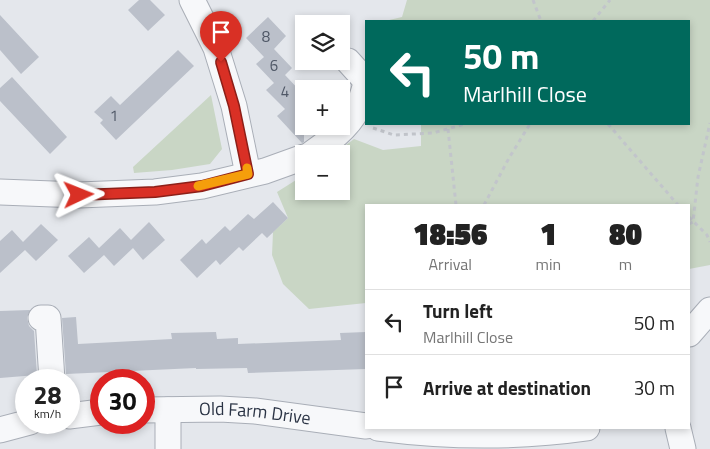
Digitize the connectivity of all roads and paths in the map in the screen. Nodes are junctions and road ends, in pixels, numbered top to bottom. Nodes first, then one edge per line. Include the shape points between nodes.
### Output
1 (192, 0) edge
2 (533, 0) edge
3 (610, 0) edge
4 (541, 20) edge
5 (594, 20) edge
6 (350, 63) edge
7 (365, 82) edge
8 (365, 86) edge
9 (352, 119) junction
10 (710, 123) edge
11 (365, 124) edge
12 (368, 125) edge
13 (462, 125) edge
14 (529, 125) edge
15 (609, 125) edge
16 (448, 129) junction
17 (324, 145) edge
18 (295, 161) edge
19 (248, 174) junction
20 (0, 192) edge
21 (456, 204) edge
22 (485, 204) edge
23 (677, 204) edge
24 (691, 223) edge
25 (710, 242) edge
26 (710, 310) edge
27 (41, 318) dead end
28 (690, 333) edge
29 (51, 369) edge
30 (155, 410) edge
31 (168, 410) junction
32 (15, 426) edge
33 (365, 426) edge
34 (389, 429) edge
35 (576, 429) edge
36 (678, 429) edge
37 (0, 430) edge
38 (168, 449) edge
39 (683, 449) edge

1 - 19 street via 216,48 234,106
2 - 4 path
3 - 5 path
6 - 7 street
8 - 9 street
9 - 11 path
9 - 17 street
10 - 24 path
12 - 16 path via 394,135
13 - 16 path
14 - 22 path
15 - 23 path
16 - 21 path
18 - 19 street
19 - 20 street via 202,186 155,192 79,195
24 - 25 path via 707,235
26 - 28 street
27 - 29 street via 48,318
30 - 31 street, Old Farm Drive
31 - 33 street, Old Farm Drive via 255,411
31 - 38 street
32 - 37 street
34 - 35 street via 467,436
36 - 39 street

